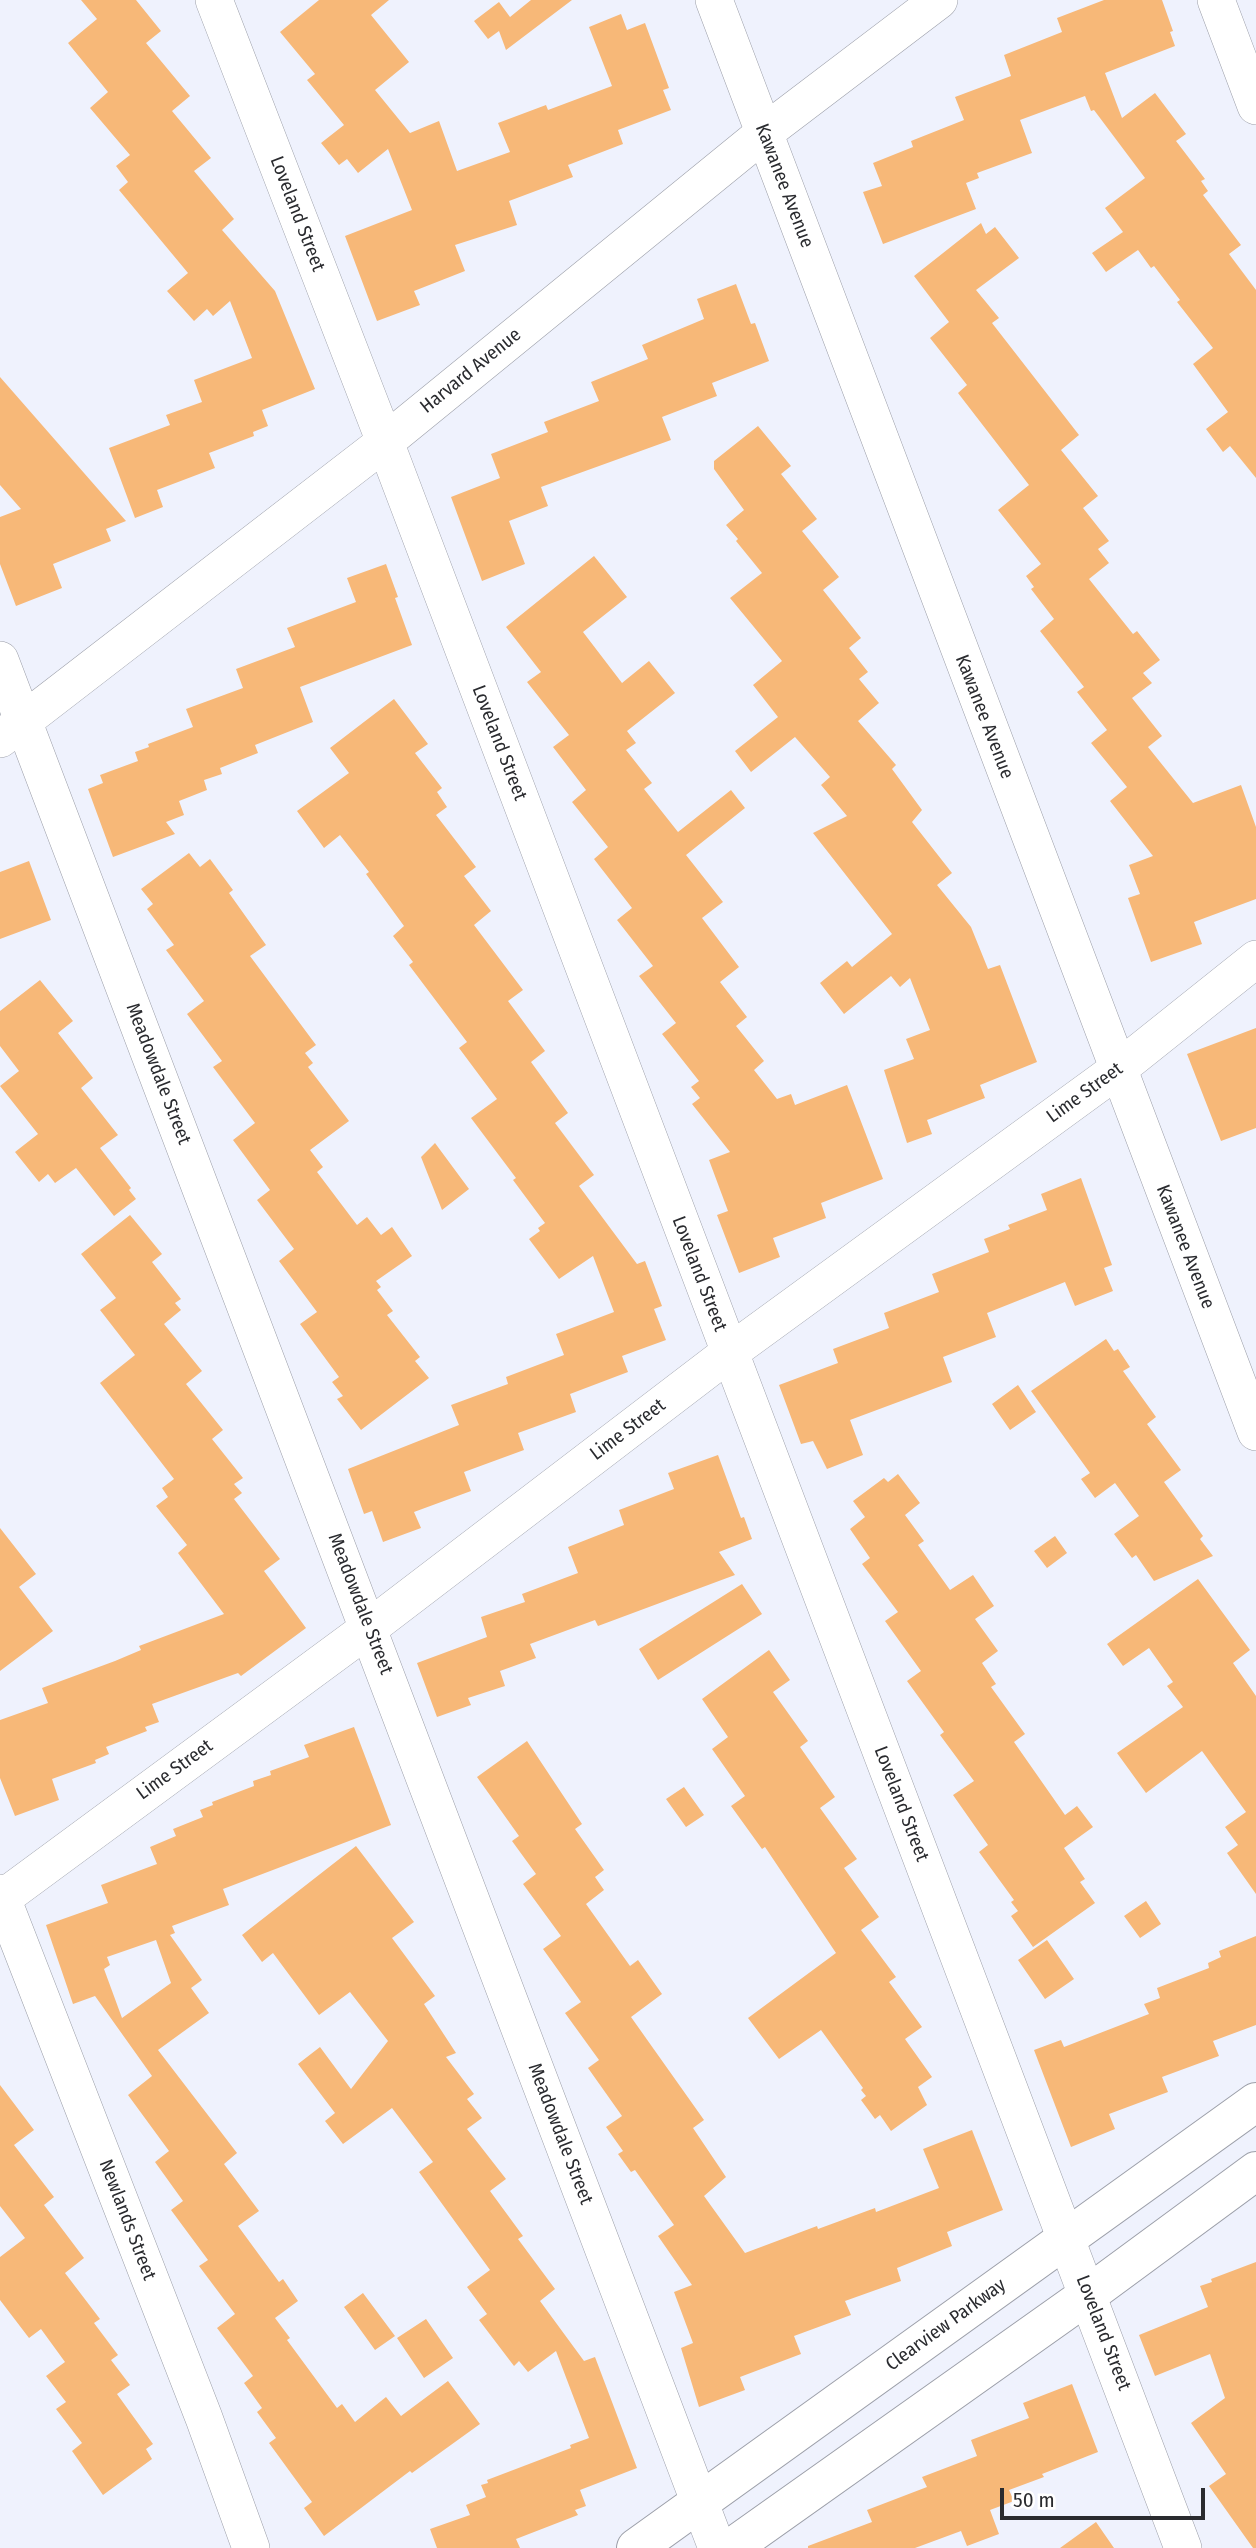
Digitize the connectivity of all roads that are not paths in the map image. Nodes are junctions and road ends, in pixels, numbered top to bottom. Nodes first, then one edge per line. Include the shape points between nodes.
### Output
1 (214, 0) edge
2 (714, 0) edge
3 (939, 0) edge
4 (1216, 0) edge
5 (1256, 106) edge
6 (764, 133) junction
7 (385, 442) junction
8 (0, 660) edge
9 (11, 730) edge
10 (1256, 959) edge
11 (1117, 1070) junction
12 (729, 1353) junction
13 (1256, 1433) edge
14 (369, 1628) junction
15 (1, 1897) edge
16 (1256, 2102) edge
17 (1249, 2176) edge
18 (1067, 2238) junction
19 (1088, 2294) junction
20 (699, 2502) junction
21 (251, 2548) edge
22 (636, 2548) edge
23 (717, 2548) edge
24 (731, 2548) edge
25 (1183, 2548) edge

1 - 7 street, Loveland Street
2 - 6 street, Kawanee Avenue
3 - 6 street, Harvard Avenue
4 - 5 street
6 - 7 street, Harvard Avenue
6 - 11 street, Kawanee Avenue
7 - 9 street, Harvard Avenue
7 - 12 street, Loveland Street
8 - 9 street, Meadowdale Street
9 - 14 street, Meadowdale Street
10 - 11 street, Lime Street
11 - 12 street, Lime Street
11 - 13 street, Kawanee Avenue
12 - 14 street, Lime Street
12 - 18 street, Loveland Street
14 - 15 street, Lime Street
14 - 20 street, Meadowdale Street
15 - 21 street, Newlands Street
16 - 18 main road, Clearview Parkway
17 - 19 main road
18 - 19 street, Loveland Street
18 - 20 main road, Clearview Parkway
19 - 24 main road
19 - 25 street, Loveland Street
20 - 22 main road, Clearview Parkway
20 - 23 street, Meadowdale Street

